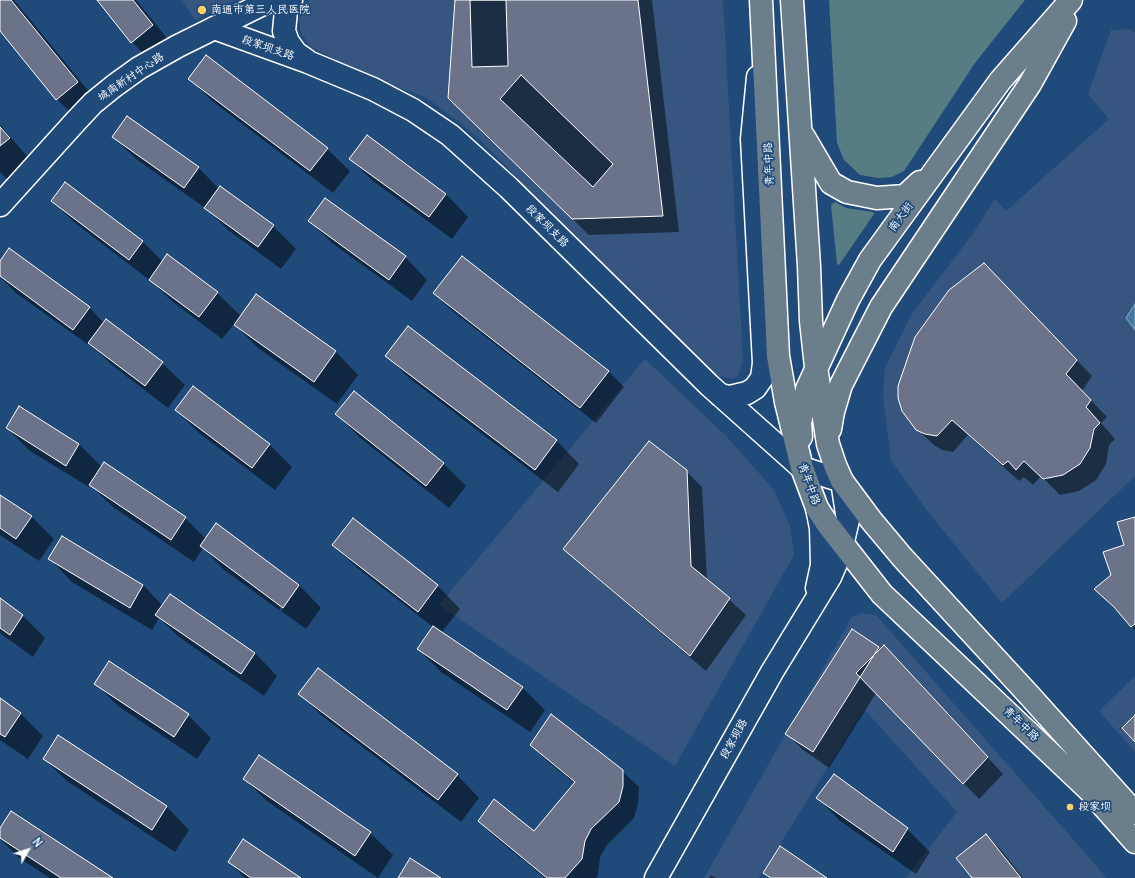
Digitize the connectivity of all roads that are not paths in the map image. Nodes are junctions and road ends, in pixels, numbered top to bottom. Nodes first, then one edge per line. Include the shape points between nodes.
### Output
1 (271, 0) edge
2 (291, 0) edge
3 (761, 0) edge
4 (792, 0) edge
5 (1071, 0) edge
6 (1076, 0) edge
7 (763, 26) junction
8 (214, 28) junction
9 (308, 62) junction
10 (801, 131) junction
11 (939, 164) junction
12 (0, 205) edge
13 (816, 367) junction
14 (720, 394) junction
15 (828, 444) junction
16 (802, 468) junction
17 (842, 481) junction
18 (822, 517) junction
19 (815, 601) junction
20 (1135, 813) edge
21 (1135, 842) edge
22 (656, 878) edge

1 - 8 street, 城南新村中心路
2 - 9 street via 286,11 284,31 288,42
3 - 7 main road, 青年中路
4 - 10 main road
5 - 11 main road, 南大街 via 1000,81
6 - 15 main road via 1030,84 882,307 841,385 833,412
7 - 14 street via 752,139 764,363 762,378 755,388 730,397
7 - 16 main road, 青年中路 via 778,356
8 - 9 street, 段家坝支路
8 - 12 street, 城南新村中心路 via 139,68 93,103
9 - 14 street, 段家坝支路 via 380,92 450,135 509,188
10 - 11 main road via 831,183 847,192 877,198 905,196
10 - 13 main road via 811,321
11 - 13 main road, 南大街 via 870,260
13 - 15 main road
13 - 16 main road, 南大街 via 806,389 800,423
14 - 16 street, 段家坝支路
15 - 17 main road
16 - 17 street, 段家坝支路
16 - 18 main road, 青年中路
17 - 18 street, 段家坝路
17 - 19 street, 段家坝路 via 848,520 840,554
17 - 20 main road via 902,557
18 - 19 street, 段家坝路 via 828,566
18 - 21 main road, 青年中路 via 882,594 1089,790
19 - 22 street, 段家坝路

